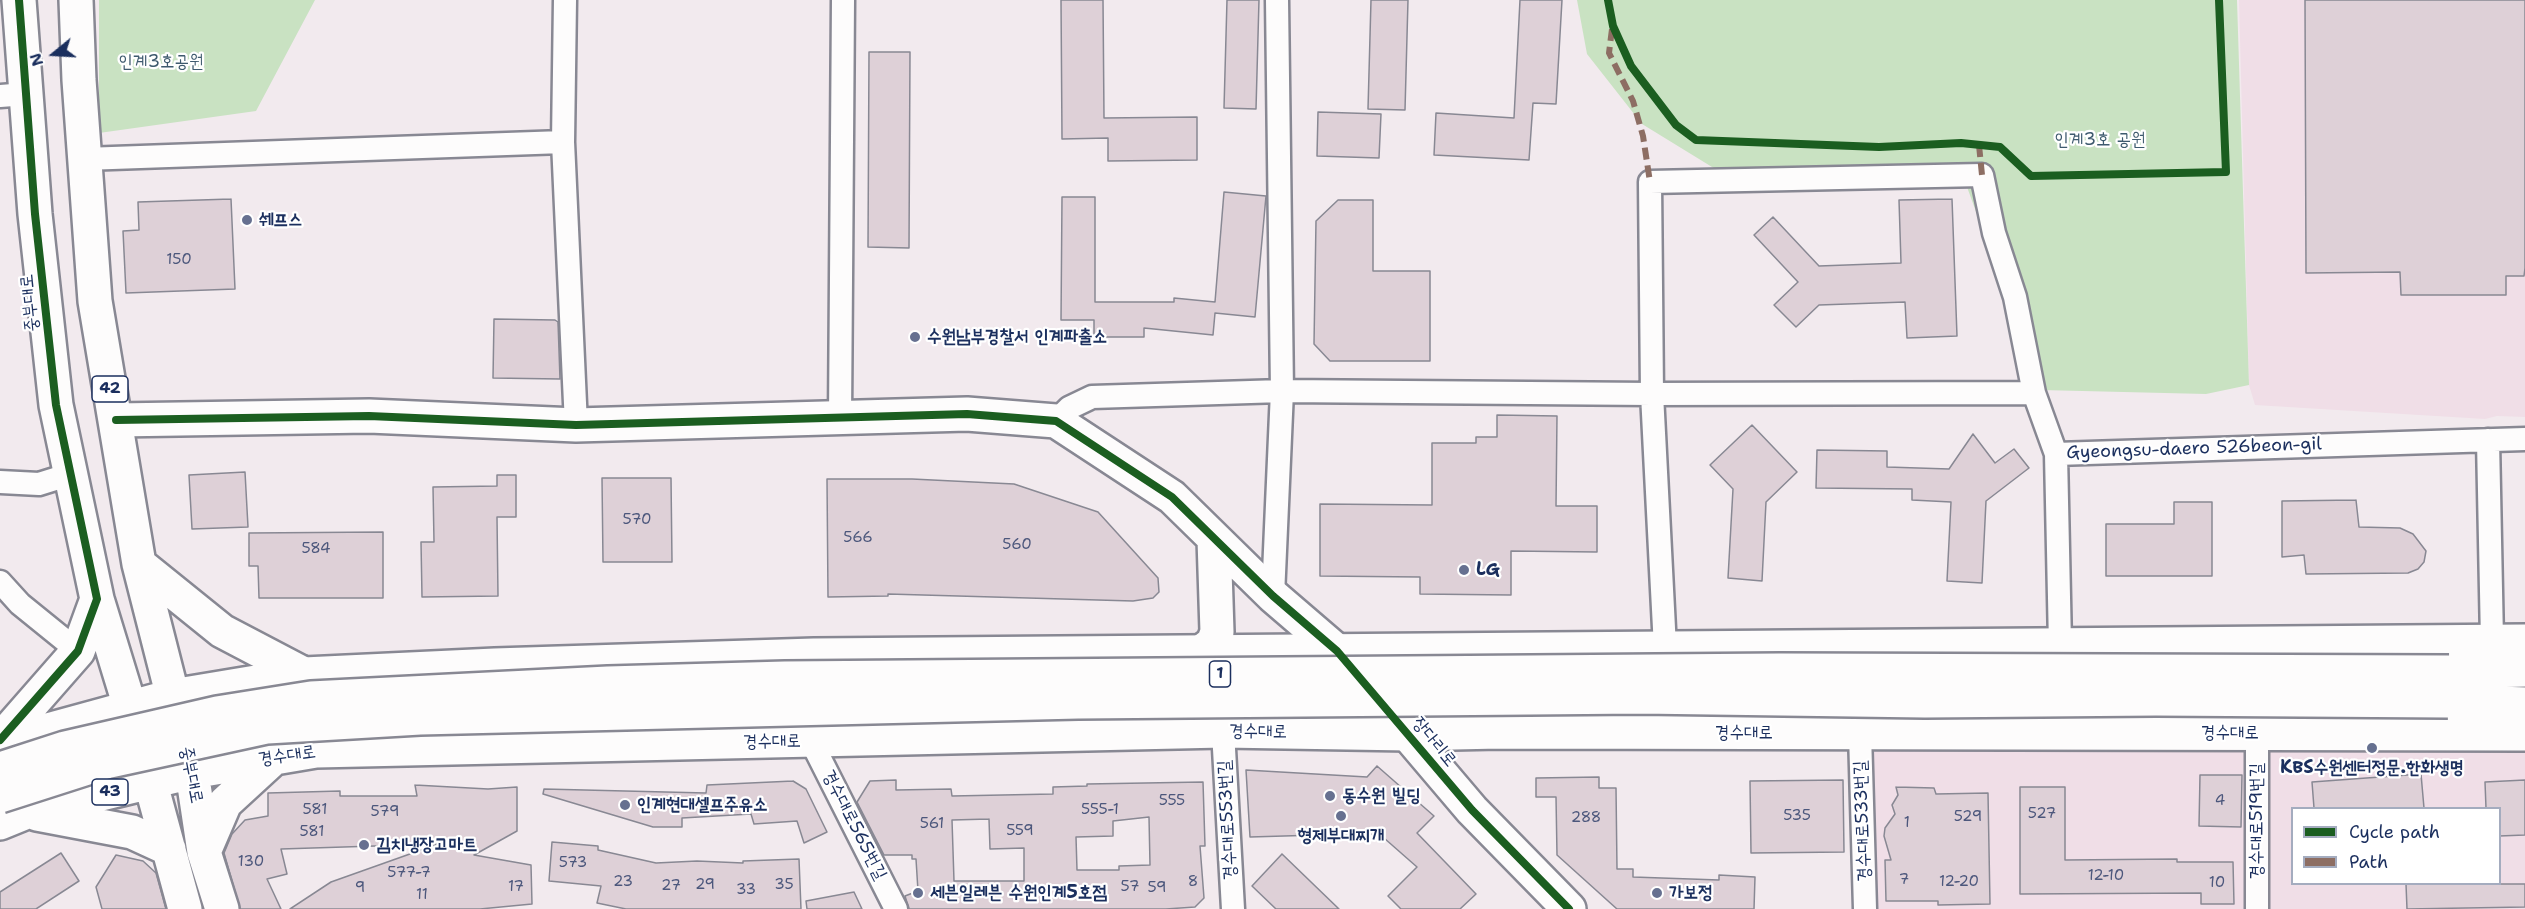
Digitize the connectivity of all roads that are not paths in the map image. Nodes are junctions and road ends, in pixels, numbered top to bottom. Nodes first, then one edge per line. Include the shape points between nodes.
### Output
1 (19, 0) edge
2 (76, 0) edge
3 (566, 0) edge
4 (843, 0) edge
5 (1277, 0) edge
6 (13, 95) edge
7 (563, 142) junction
8 (84, 159) junction
9 (1282, 391) junction
10 (2034, 393) junction
11 (1652, 394) junction
12 (840, 418) junction
13 (116, 420) junction
14 (1056, 422) junction
15 (576, 424) junction
16 (2525, 439) edge
17 (2488, 440) junction
18 (2056, 454) junction
19 (71, 474) junction
20 (0, 482) edge
21 (1214, 539) junction
22 (139, 564) junction
23 (0, 582) edge
24 (1273, 596) junction
25 (97, 599) junction
26 (2492, 641) junction
27 (2525, 641) edge
28 (2060, 645) junction
29 (1665, 648) junction
30 (78, 651) junction
31 (1337, 651) junction
32 (1201, 652) junction
33 (2525, 670) edge
34 (304, 674) junction
35 (2448, 686) junction
36 (172, 696) junction
37 (2525, 704) edge
38 (130, 707) junction
39 (1223, 731) junction
40 (1860, 733) junction
41 (2257, 733) junction
42 (1409, 734) junction
43 (2525, 734) edge
44 (811, 741) junction
45 (0, 742) edge
46 (274, 758) junction
47 (0, 769) edge
48 (192, 772) junction
49 (150, 782) junction
50 (9, 810) edge
51 (169, 849) junction
52 (204, 852) junction
53 (185, 909) edge
54 (222, 909) edge
55 (896, 909) edge
56 (1233, 909) edge
57 (1569, 909) edge
58 (1865, 909) edge
59 (2257, 909) edge

1 - 6 main road, 중부대로
2 - 8 main road, 중부대로 / 42
3 - 7 street
4 - 12 street
5 - 9 street
6 - 19 main road, 중부대로 via 35,214 56,405
7 - 8 street
7 - 15 street
8 - 13 main road, 중부대로 / 42 via 95,301
9 - 11 street
9 - 14 street via 1092,397 1069,408
9 - 24 street
10 - 11 street
10 - 11 street via 2015,297 1994,233 1982,175 1650,183
10 - 18 street
11 - 29 street
12 - 14 main road via 967,414
12 - 15 main road
13 - 15 main road via 369,416
13 - 22 main road, 중부대로 / 42
14 - 21 main road, 장다리로 via 1172,497
16 - 17 street, Gyeongsu-daero 526beon-gil
17 - 18 street, Gyeongsu-daero 526beon-gil
17 - 26 street
18 - 28 street, Gyeongsu-daero 526beon-gil
19 - 20 street via 39,484
19 - 25 main road, 중부대로
21 - 24 main road, 장다리로
21 - 32 main road via 1217,632
22 - 34 main road via 222,631
22 - 36 main road, 중부대로 / 42
23 - 30 street via 20,604
24 - 31 main road, 장다리로
25 - 30 main road
25 - 38 main road, 중부대로
26 - 27 main road
26 - 28 main road
28 - 29 main road
29 - 31 main road
30 - 45 main road
31 - 32 main road
31 - 42 main road, 장다리로
32 - 34 main road via 814,655
33 - 35 main road, 1
34 - 36 main road
35 - 37 main road, 1
35 - 47 main road, 1, bridge via 1780,670 820,677 608,683 312,698 217,713 65,748
35 - 50 main road, 1, bridge via 2168,699 1641,697 1078,702 420,718 267,727 106,762
36 - 38 main road
36 - 48 main road, 중부대로 / 42
38 - 45 main road
38 - 49 main road, 중부대로
39 - 42 main road, 경수대로
39 - 44 main road, 경수대로
39 - 56 street, 경수대로553번길
40 - 41 main road, 경수대로
40 - 42 main road, 경수대로
40 - 58 street, 경수대로533번길
41 - 43 main road, 경수대로
41 - 59 street, 경수대로519번길
42 - 57 main road, 장다리로 via 1473,810
44 - 46 main road, 경수대로 via 316,751
44 - 55 street, 경수대로565번길
46 - 48 main road, 경수대로
46 - 52 main road via 225,804
48 - 49 main road, 경수대로 / 43
48 - 52 main road, 중부대로 / 42
49 - 50 main road, 경수대로 / 43
49 - 51 main road, 중부대로
50 - 51 main road via 132,832
51 - 53 main road, 중부대로
52 - 54 main road, 중부대로 / 42

